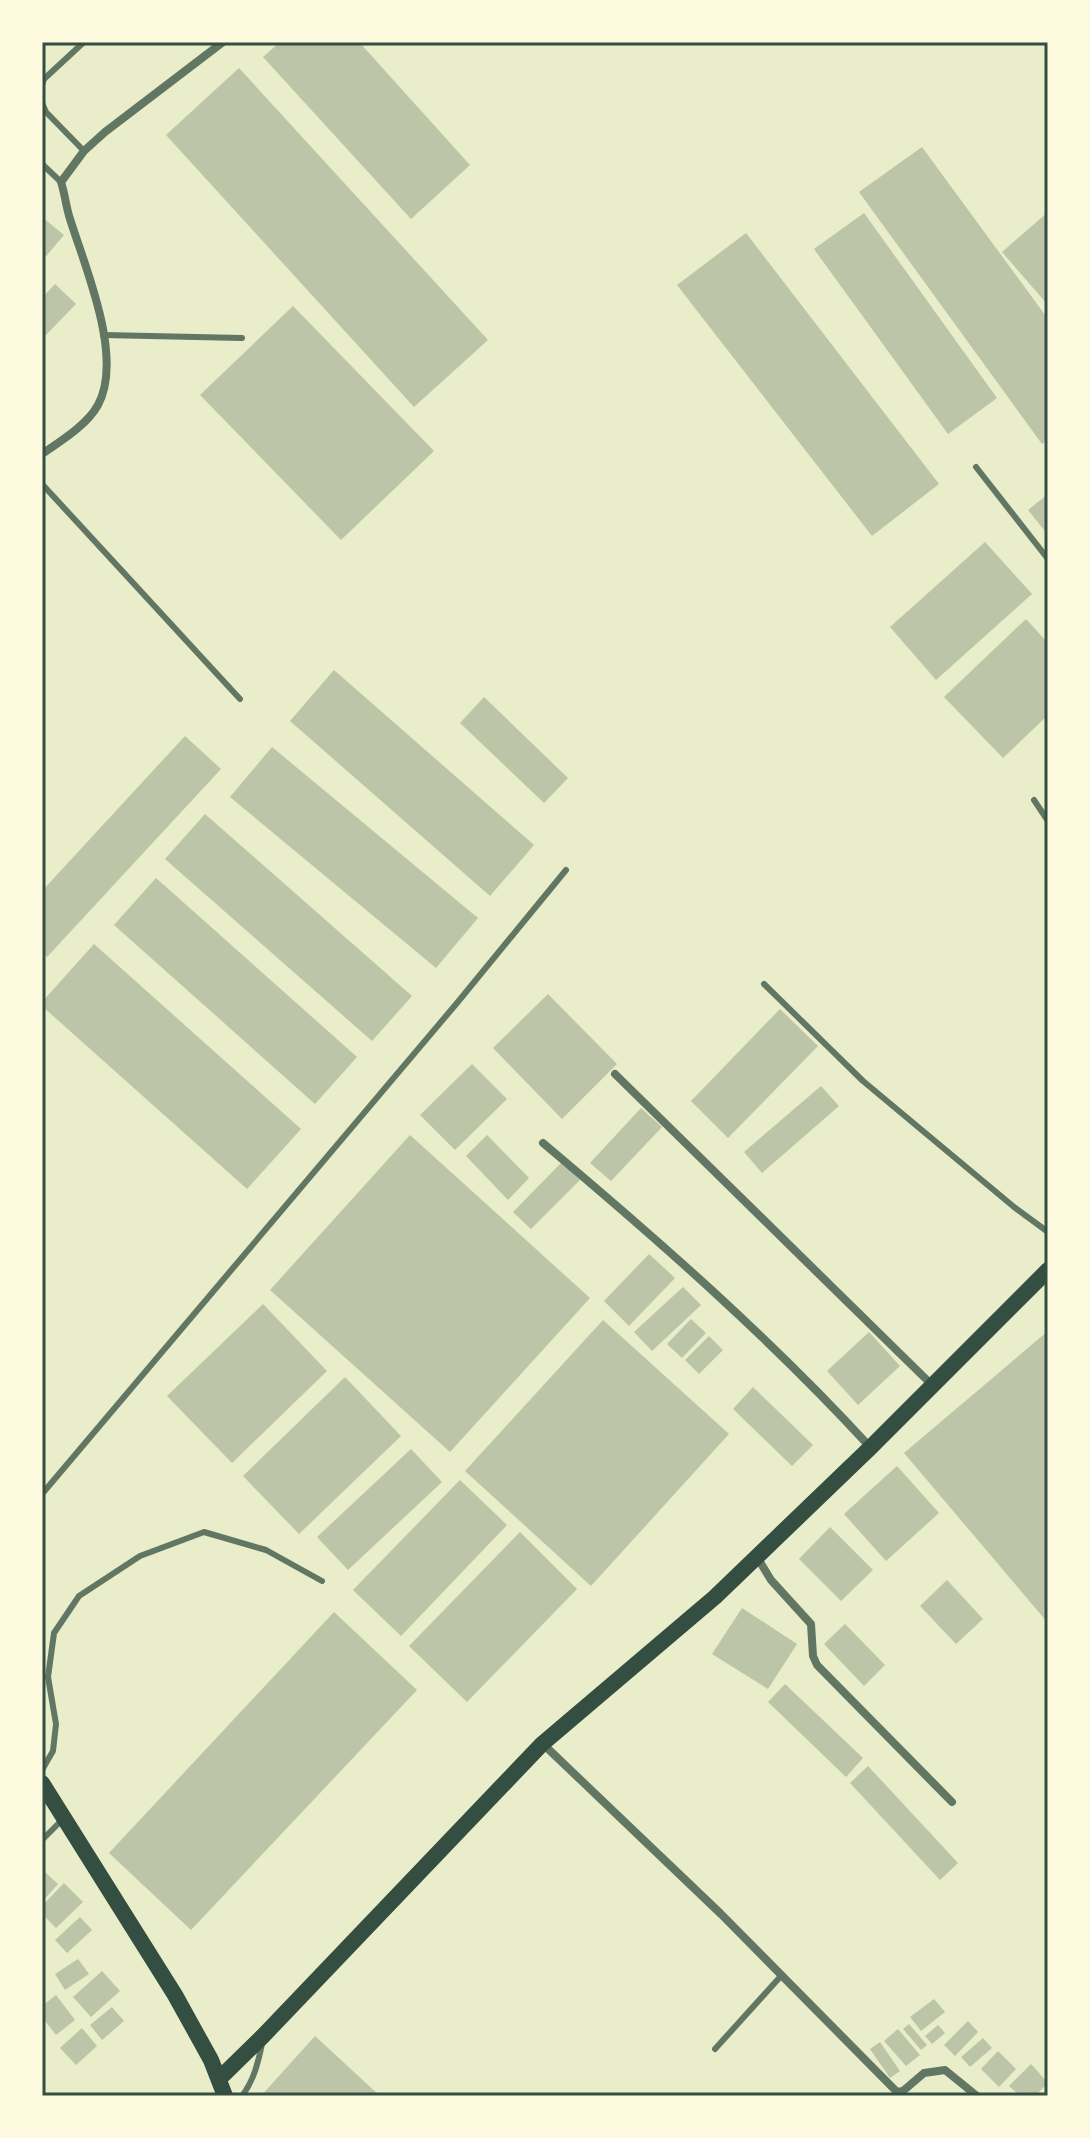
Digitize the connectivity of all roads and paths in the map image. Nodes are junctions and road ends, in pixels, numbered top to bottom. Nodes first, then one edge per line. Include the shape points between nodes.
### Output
1 (84, 42) edge
2 (223, 42) edge
3 (42, 85) edge
4 (42, 103) edge
5 (84, 151) junction
6 (42, 164) edge
7 (61, 182) junction
8 (103, 335) junction
9 (242, 338) dead end
10 (42, 454) edge
11 (976, 467) dead end
12 (42, 484) edge
13 (1048, 559) edge
14 (240, 699) dead end
15 (1034, 800) dead end
16 (1048, 821) edge
17 (566, 870) dead end
18 (764, 984) dead end
19 (615, 1074) dead end
20 (543, 1143) dead end
21 (1048, 1232) edge
22 (1048, 1270) edge
23 (932, 1385) junction
24 (870, 1448) junction
25 (42, 1494) edge
26 (757, 1557) junction
27 (322, 1581) dead end
28 (542, 1744) junction
29 (42, 1770) edge
30 (42, 1783) edge
31 (952, 1802) dead end
32 (64, 1818) junction
33 (42, 1840) edge
34 (781, 1976) junction
35 (263, 2036) junction
36 (715, 2049) dead end
37 (219, 2079) junction
38 (225, 2096) edge
39 (242, 2096) edge
40 (977, 2096) edge

1 - 3 lane
2 - 5 street
4 - 5 lane
5 - 7 street
6 - 7 lane
7 - 8 street via 97,295
8 - 9 lane
8 - 10 street via 106,374 96,408
11 - 13 lane
12 - 14 lane
15 - 16 lane
17 - 25 lane
18 - 21 lane via 863,1081
19 - 23 street
20 - 24 street via 750,1324
22 - 23 main road
23 - 24 main road
24 - 26 main road
26 - 28 main road
26 - 31 street via 811,1624 817,1665
27 - 29 lane via 266,1550 204,1532 140,1556 79,1596 54,1633 48,1677 56,1724 53,1751
28 - 34 street
28 - 35 main road
30 - 32 main road
32 - 33 lane
32 - 37 main road via 175,1995
34 - 36 lane
34 - 40 street via 897,2092 924,2073 945,2070
35 - 37 main road
35 - 39 lane via 257,2066
37 - 38 main road

